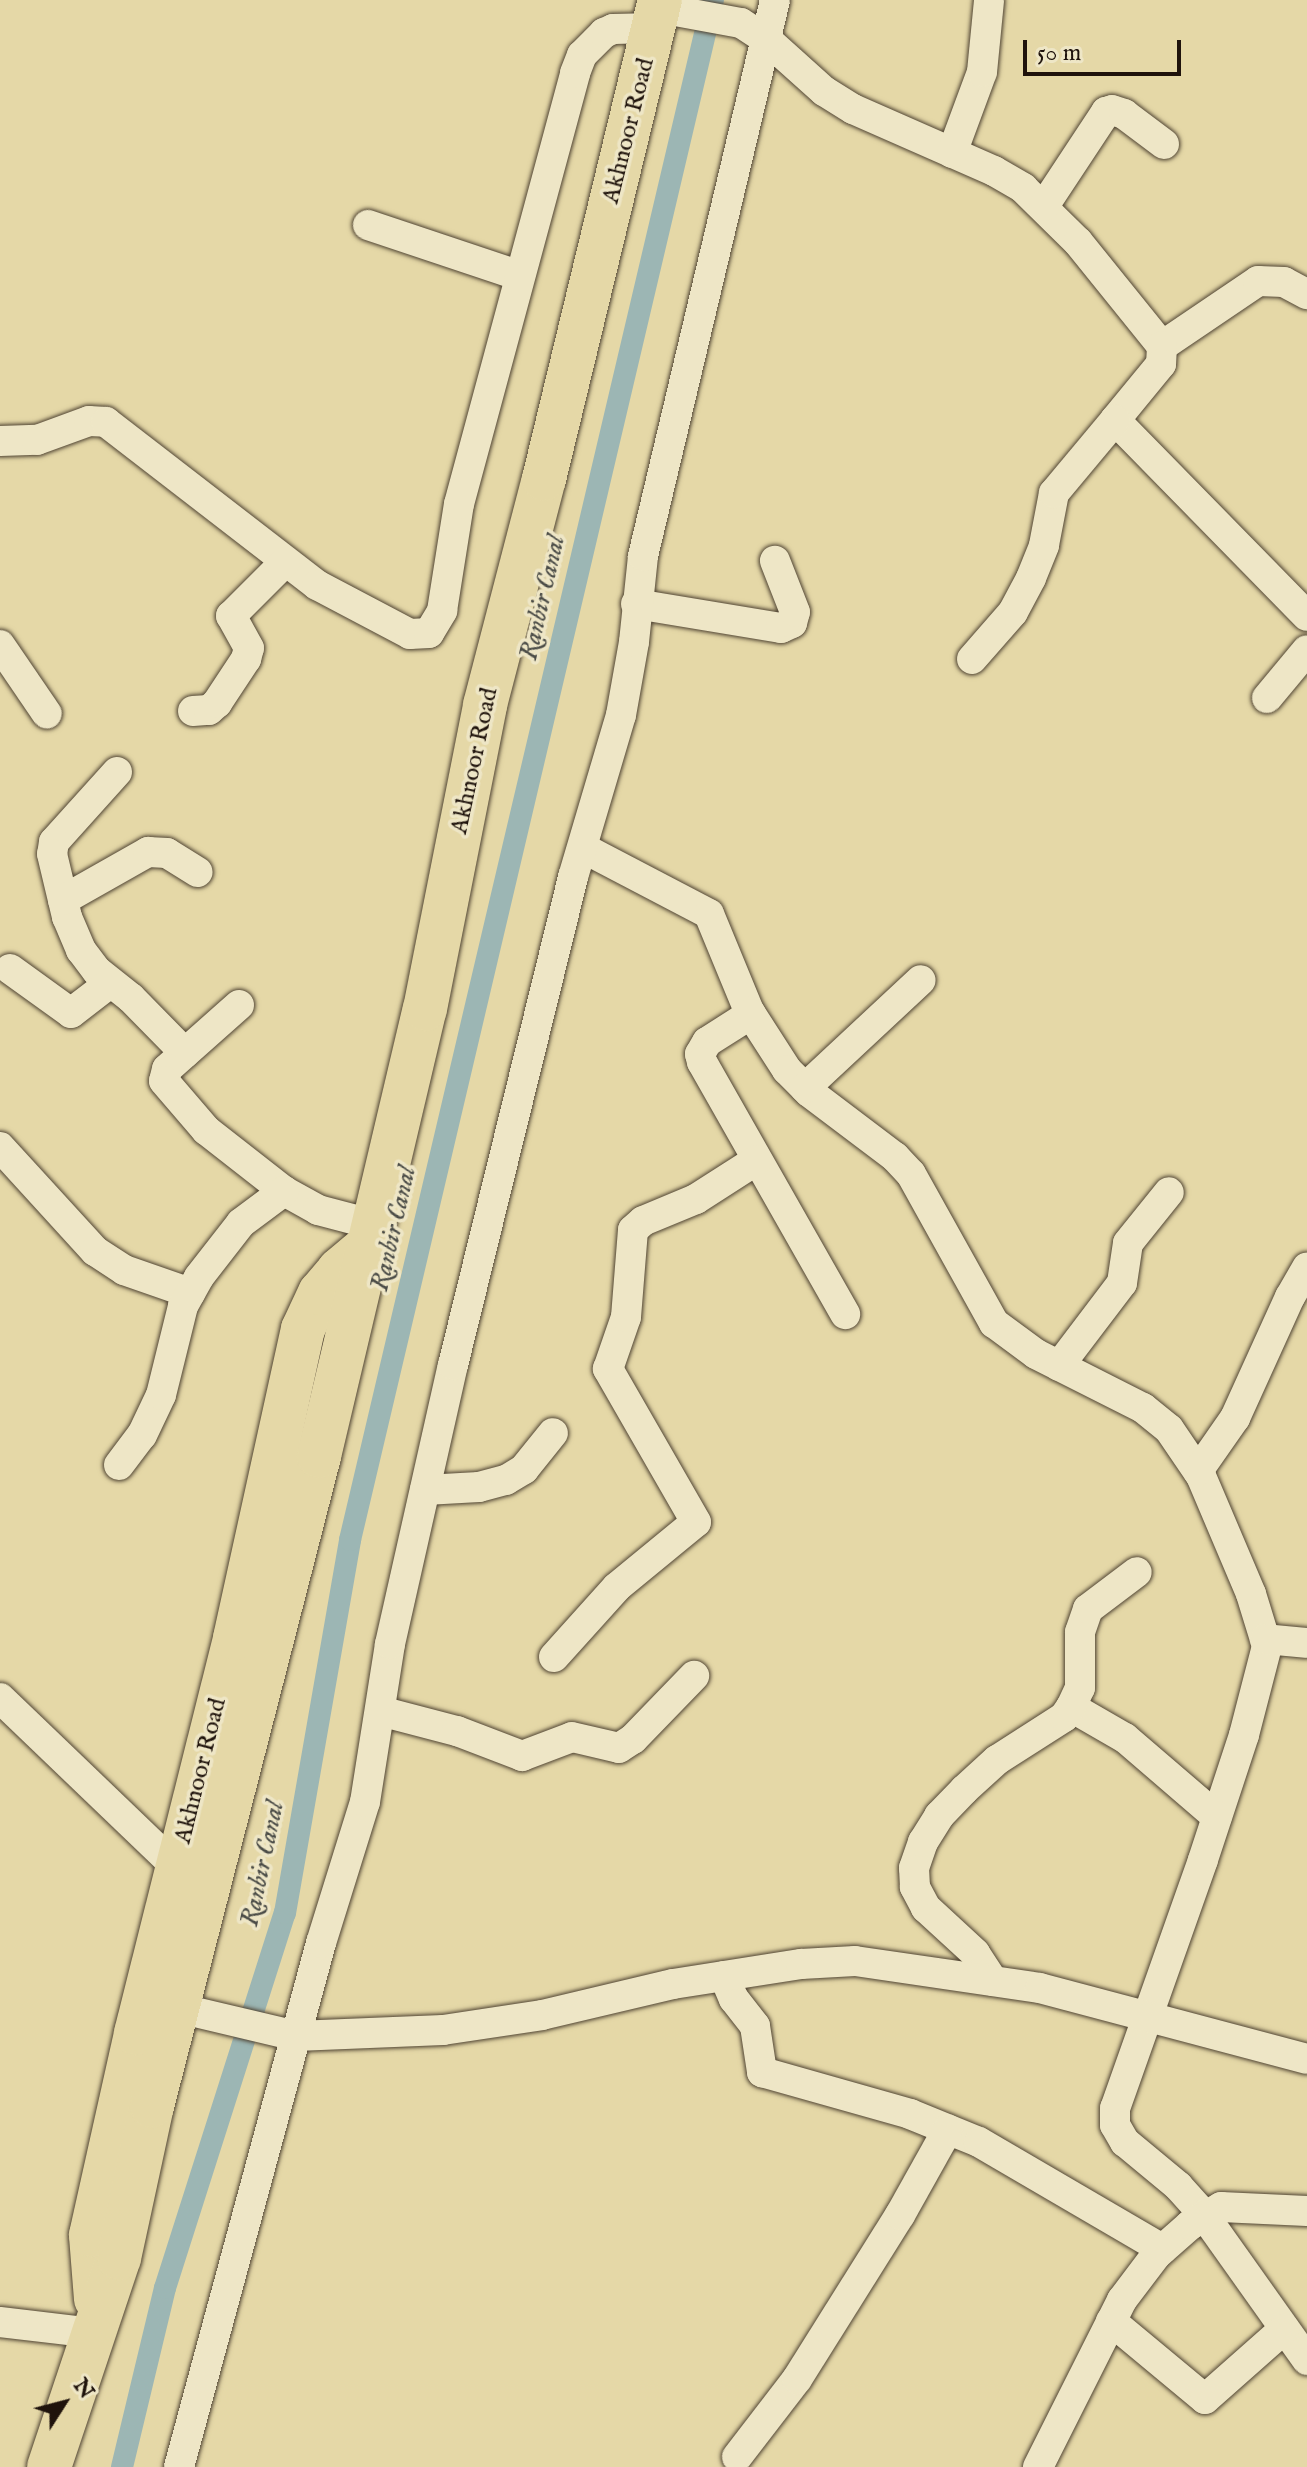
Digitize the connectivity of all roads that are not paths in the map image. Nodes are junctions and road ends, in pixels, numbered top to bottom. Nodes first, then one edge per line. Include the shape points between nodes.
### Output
1 (775, 0) edge
2 (989, 0) edge
3 (666, 12) edge
4 (754, 31) junction
5 (1164, 144) dead end
6 (952, 153) junction
7 (1044, 206) junction
8 (368, 225) dead end
9 (520, 276) junction
10 (1307, 294) edge
11 (1162, 346) junction
12 (1115, 420) junction
13 (0, 441) edge
14 (775, 561) dead end
15 (270, 577) junction
16 (636, 604) junction
17 (1307, 616) edge
18 (0, 645) edge
19 (1307, 650) edge
20 (972, 659) dead end
21 (1267, 698) dead end
22 (193, 711) dead end
23 (47, 714) dead end
24 (117, 772) dead end
25 (583, 848) junction
26 (198, 872) dead end
27 (63, 900) junction
28 (10, 969) dead end
29 (921, 980) dead end
30 (110, 983) junction
31 (239, 1005) dead end
32 (751, 1014) junction
33 (185, 1053) junction
34 (805, 1088) junction
35 (0, 1147) edge
36 (757, 1160) junction
37 (284, 1191) junction
38 (1169, 1192) dead end
39 (372, 1234) junction
40 (1307, 1268) edge
41 (190, 1293) junction
42 (845, 1314) dead end
43 (1059, 1366) junction
44 (553, 1433) dead end
45 (119, 1465) dead end
46 (1198, 1471) junction
47 (425, 1490) junction
48 (1137, 1572) dead end
49 (1265, 1639) junction
50 (1307, 1643) edge
51 (554, 1657) dead end
52 (694, 1676) dead end
53 (0, 1698) edge
54 (1071, 1707) junction
55 (380, 1711) junction
56 (1217, 1817) junction
57 (177, 1868) junction
58 (724, 1976) junction
59 (993, 1981) junction
60 (178, 2008) junction
61 (1148, 2019) junction
62 (296, 2036) junction
63 (1307, 2059) edge
64 (948, 2129) junction
65 (1307, 2211) edge
66 (1204, 2215) junction
67 (1162, 2249) junction
68 (1111, 2321) junction
69 (0, 2322) edge
70 (96, 2328) junction
71 (1284, 2329) junction
72 (1307, 2360) edge
73 (737, 2457) dead end
74 (1047, 2464) edge
75 (49, 2467) edge
76 (179, 2467) edge

1 - 4 street
2 - 6 street via 982,72
3 - 4 street
3 - 9 street via 604,33 582,55
3 - 39 highway, Akhnoor Road via 485,705 425,1009
4 - 6 street via 853,109
4 - 16 street
5 - 7 street via 1124,114 1106,112
6 - 7 street via 1004,176
7 - 11 street
8 - 9 street
9 - 15 street via 459,504 442,611 434,628 425,635 410,634 350,605
10 - 11 street via 1284,282 1258,281
11 - 12 street via 1161,364
12 - 17 street
12 - 20 street via 1054,493 1031,578 1013,612
13 - 15 street via 97,421 118,429
14 - 16 street via 795,612 792,623 781,628
15 - 22 street via 231,618 249,648 246,659 217,703 209,710
16 - 25 street via 629,680
18 - 23 street
19 - 21 street
24 - 27 street via 54,842
25 - 32 street via 705,909
25 - 47 street
26 - 27 street via 167,853 148,852
27 - 30 street via 81,950
28 - 30 street via 71,1013
29 - 34 street
30 - 33 street
31 - 33 street
32 - 34 street
32 - 36 street via 707,1042 700,1054
33 - 37 street via 164,1075 175,1098 206,1130
34 - 43 street via 911,1174 994,1323
35 - 41 street via 95,1251 124,1270
36 - 42 street
36 - 51 street via 633,1230 626,1317 608,1369 696,1522 617,1587
37 - 39 street
37 - 41 street via 241,1223
38 - 43 street via 1128,1243 1122,1283
39 - 57 highway, Akhnoor Road via 320,1293 303,1329 235,1638
39 - 60 highway, Akhnoor Road
40 - 46 street via 1253,1385
41 - 45 street via 161,1395 142,1435
43 - 46 street via 1143,1408 1169,1429
44 - 47 street via 524,1469 506,1480
46 - 49 street
47 - 55 street
48 - 54 street via 1088,1609 1080,1632 1080,1688
49 - 50 street
49 - 56 street via 1264,1665
52 - 55 street via 619,1748 572,1737 522,1756 457,1731
53 - 57 street
54 - 56 street via 1125,1738
54 - 59 street via 964,1790 939,1816 914,1868 915,1887 926,1908 975,1953
55 - 62 street via 365,1802
56 - 61 street
57 - 70 highway, Akhnoor Road via 91,2235
58 - 59 street via 855,1961
58 - 62 street via 443,2030
58 - 64 street via 755,2026 762,2072
59 - 61 street via 1040,1988
60 - 62 street
60 - 70 highway, Akhnoor Road via 119,2258
61 - 63 street
61 - 66 street via 1115,2108 1115,2125 1125,2142
62 - 76 street
64 - 67 street via 1062,2188
64 - 73 street via 797,2379
65 - 66 street via 1230,2206
66 - 67 street
66 - 71 street
67 - 68 street
68 - 71 street via 1205,2399
68 - 74 street
69 - 70 street
70 - 75 highway, Akhnoor Road
71 - 72 street

